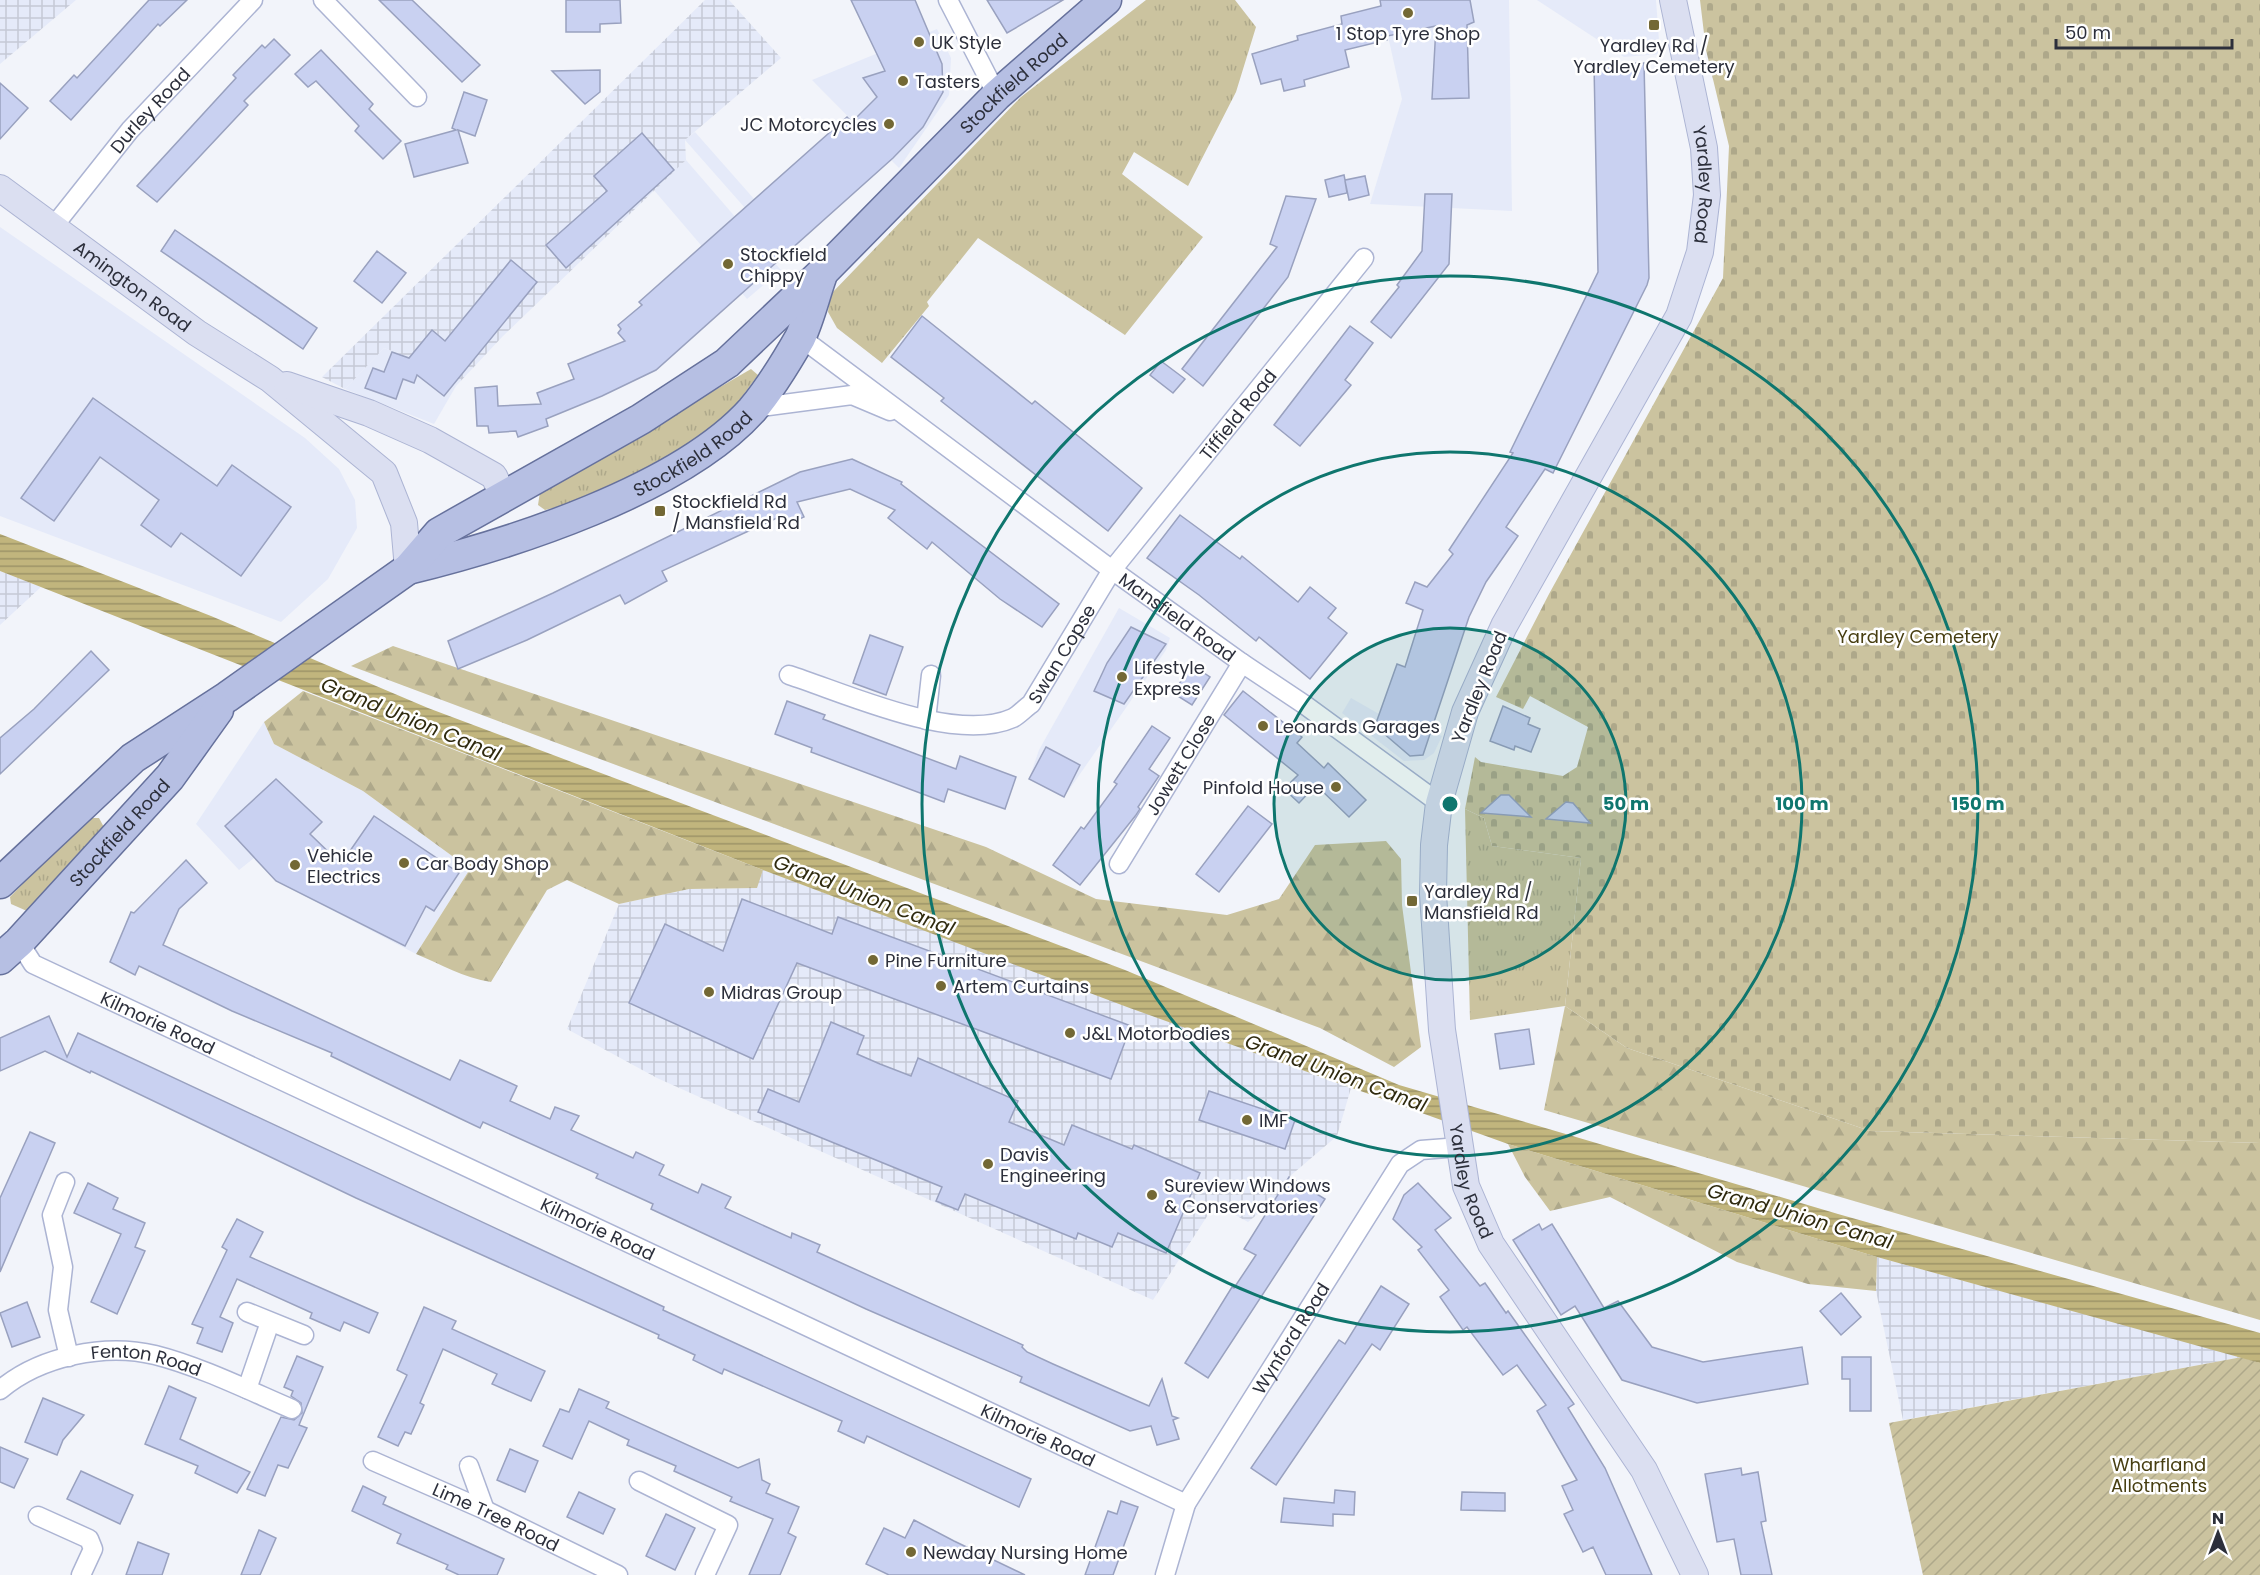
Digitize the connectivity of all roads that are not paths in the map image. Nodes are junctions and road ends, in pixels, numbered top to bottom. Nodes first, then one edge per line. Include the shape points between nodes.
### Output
1 (253, 0) edge
2 (323, 0) edge
3 (948, 0) edge
4 (1106, 0) edge
5 (1673, 0) edge
6 (997, 95) junction
7 (417, 97) dead end
8 (0, 188) edge
9 (52, 227) junction
10 (1364, 258) dead end
11 (823, 272) junction
12 (800, 337) junction
13 (727, 363) junction
14 (270, 379) junction
15 (753, 408) junction
16 (919, 424) junction
17 (503, 496) junction
18 (526, 534) junction
19 (408, 569) junction
20 (1112, 570) junction
21 (1242, 663) junction
22 (789, 675) dead end
23 (931, 675) dead end
24 (233, 693) junction
25 (926, 720) junction
26 (1439, 803) junction
27 (1119, 864) dead end
28 (0, 883) edge
29 (6, 942) edge
30 (1459, 1143) junction
31 (65, 1182) dead end
32 (247, 1312) dead end
33 (270, 1322) junction
34 (304, 1335) dead end
35 (69, 1357) junction
36 (247, 1389) junction
37 (0, 1390) edge
38 (292, 1409) dead end
39 (373, 1461) dead end
40 (470, 1466) dead end
41 (639, 1480) dead end
42 (1185, 1504) junction
43 (484, 1510) junction
44 (38, 1516) dead end
45 (81, 1575) edge
46 (618, 1575) edge
47 (705, 1575) edge
48 (1165, 1575) edge
49 (1695, 1575) edge

1 - 9 street, Durley Road via 130,130
2 - 7 street
3 - 6 street
4 - 6 main road, Stockfield Road
5 - 26 main road, Yardley Road via 1704,148 1707,195 1700,252 1679,316 1504,626 1465,712
6 - 11 main road, Stockfield Road
8 - 9 main road, Amington Road
9 - 14 main road, Amington Road via 198,333
10 - 20 street, Tiffield Road
11 - 12 main road, Stockfield Road
11 - 13 main road, Stockfield Road
12 - 13 main road
12 - 15 main road, Stockfield Road
12 - 16 street, Mansfield Road
13 - 17 main road, Stockfield Road via 641,419
14 - 17 main road, Amington Road via 369,413 430,440 494,477
14 - 19 main road, Amington Road via 384,472 404,523
15 - 16 street, Mansfield Road via 852,395
15 - 18 main road, Stockfield Road via 728,433 658,478
16 - 20 street, Mansfield Road
17 - 18 main road
17 - 19 main road, Stockfield Road via 439,533
18 - 19 main road, Stockfield Road
19 - 24 main road, Stockfield Road
20 - 21 street, Mansfield Road
20 - 25 street, Swan Copse via 1031,704 1014,718 958,726
21 - 26 street, Mansfield Road
21 - 27 street, Jowett Close
22 - 25 street, Swan Copse
23 - 25 street
24 - 28 main road, Stockfield Road via 133,758
24 - 29 main road, Stockfield Road via 170,777
26 - 30 main road, Yardley Road via 1433,894 1442,1030
29 - 42 street, Kilmorie Road via 33,964
30 - 42 street, Wynford Road via 1421,1150 1400,1164
30 - 49 main road, Yardley Road via 1466,1186 1491,1244 1634,1453
31 - 35 street via 52,1215 63,1267 58,1310
32 - 33 street
33 - 34 street
33 - 36 street
35 - 36 street, Fenton Road via 115,1350 155,1355
35 - 37 street, Fenton Road via 36,1368
36 - 38 street, Fenton Road
39 - 43 street, Lime Tree Road
40 - 43 street
41 - 47 street via 728,1525
42 - 48 street, Wynford Road
43 - 46 street, Lime Tree Road
44 - 45 street via 89,1539 93,1549

